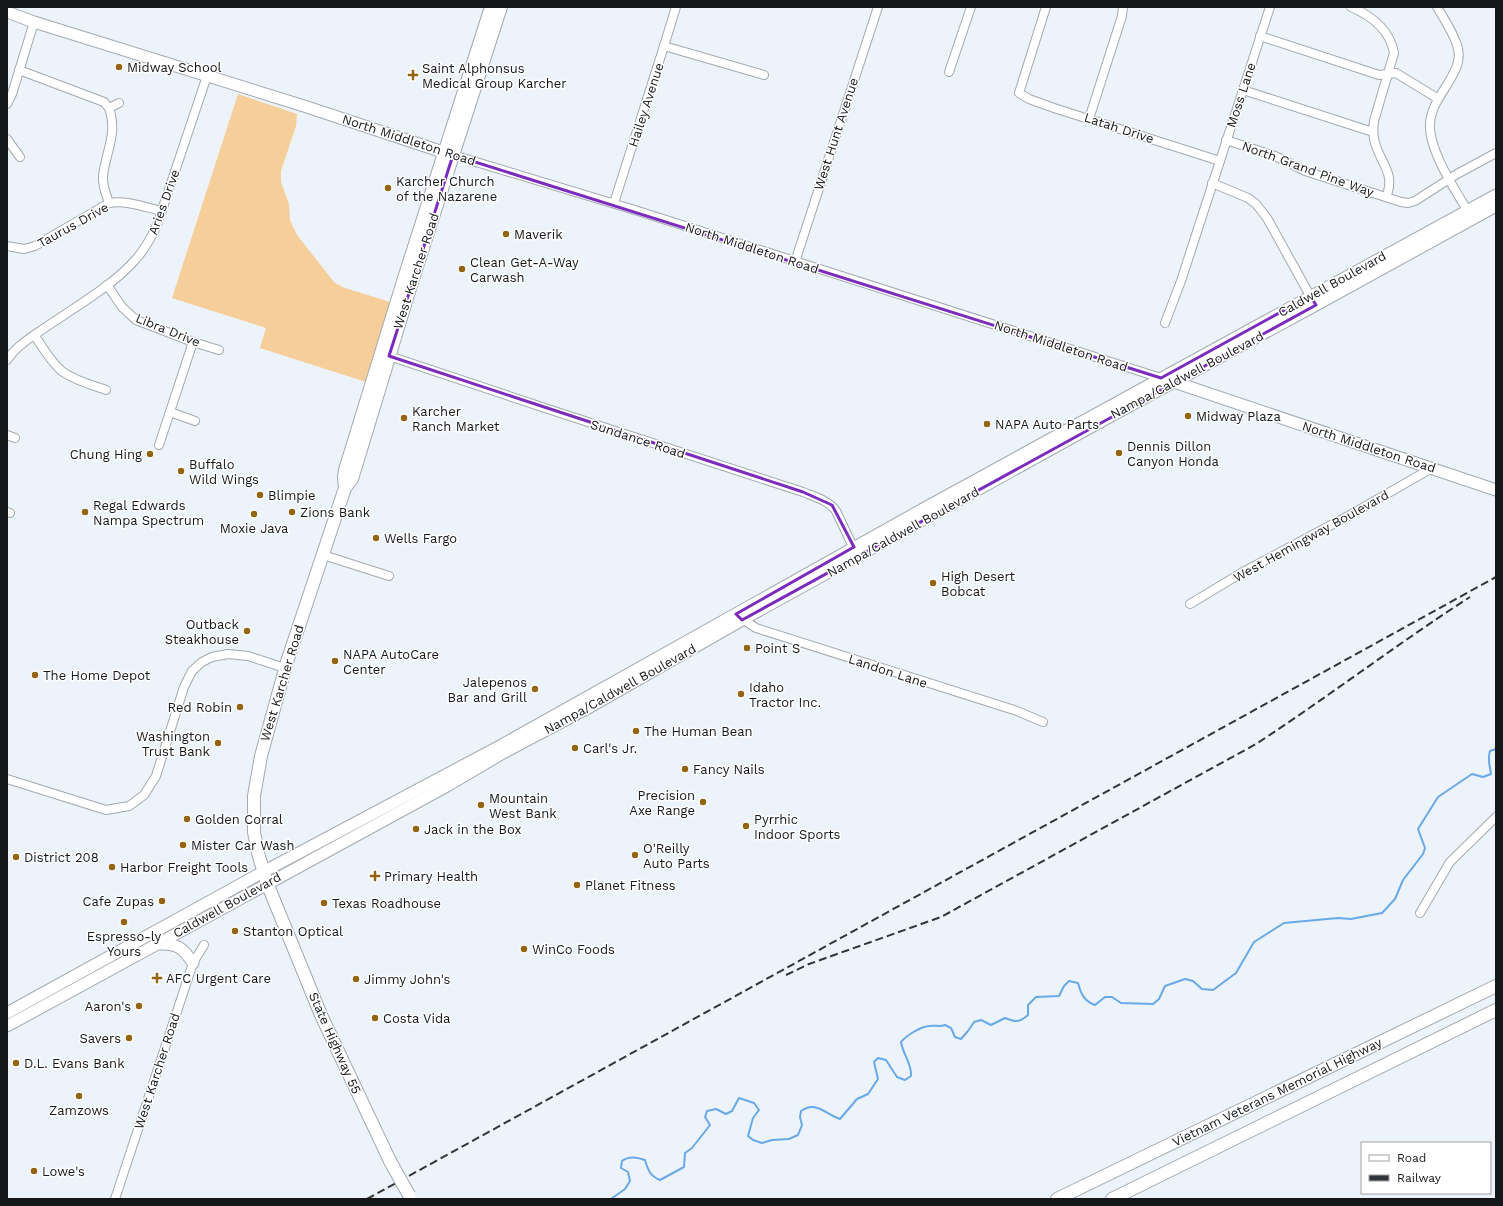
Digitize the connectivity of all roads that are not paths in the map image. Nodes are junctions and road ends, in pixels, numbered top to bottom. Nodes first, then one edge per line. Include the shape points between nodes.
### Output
1 (491, 7) edge
2 (501, 7) edge
3 (676, 7) edge
4 (878, 7) edge
5 (971, 7) edge
6 (1046, 7) edge
7 (1123, 7) edge
8 (1270, 7) edge
9 (1352, 7) edge
10 (1437, 7) edge
11 (7, 12) edge
12 (34, 22) junction
13 (1260, 36) junction
14 (664, 46) junction
15 (20, 70) junction
16 (949, 72) dead end
17 (1388, 74) junction
18 (764, 75) dead end
19 (208, 76) junction
20 (1243, 90) junction
21 (1437, 98) junction
22 (119, 103) dead end
23 (7, 104) edge
24 (109, 108) junction
25 (1089, 119) junction
26 (1373, 132) junction
27 (7, 139) edge
28 (1226, 140) junction
29 (1496, 153) edge
30 (449, 154) junction
31 (20, 157) dead end
32 (1220, 161) junction
33 (1450, 179) junction
34 (1212, 183) junction
35 (1496, 195) edge
36 (1386, 197) junction
37 (109, 203) junction
38 (614, 203) junction
39 (1496, 206) edge
40 (162, 211) junction
41 (1470, 215) junction
42 (7, 246) edge
43 (795, 262) junction
44 (1361, 280) joint
45 (107, 285) junction
46 (1313, 301) junction
47 (1165, 323) dead end
48 (34, 335) junction
49 (193, 342) junction
50 (219, 350) dead end
51 (389, 356) junction
52 (7, 360) edge
53 (1161, 378) junction
54 (1174, 382) junction
55 (106, 390) dead end
56 (170, 412) junction
57 (195, 421) dead end
58 (159, 446) dead end
59 (1432, 468) junction
60 (345, 488) junction
61 (1496, 490) edge
62 (856, 552) junction
63 (323, 556) junction
64 (388, 576) dead end
65 (1190, 604) dead end
66 (739, 617) junction
67 (286, 668) junction
68 (1043, 722) dead end
69 (7, 779) edge
70 (444, 782) junction
71 (1496, 817) edge
72 (263, 872) junction
73 (267, 883) junction
74 (1420, 913) dead end
75 (154, 945) junction
76 (204, 945) dead end
77 (193, 962) junction
78 (1496, 986) edge
79 (1496, 1010) edge
80 (7, 1014) edge
81 (7, 1026) edge
82 (1166, 1173) junction
83 (410, 1197) edge
84 (115, 1199) edge
85 (1058, 1199) edge
86 (1112, 1199) edge
87 (1124, 1199) edge

1 - 30 highway, West Karcher Road
2 - 30 highway, West Karcher Road
3 - 14 street, Hailey Avenue
4 - 43 street, West Hunt Avenue
5 - 16 street
6 - 25 street, Latah Drive via 1019,93 1029,99
7 - 25 street
8 - 13 street, Moss Lane
9 - 17 street via 1378,22 1392,44 1394,53
10 - 21 street via 1457,45 1459,55 1456,69
11 - 12 main road, North Middleton Road
12 - 15 street
12 - 19 main road, North Middleton Road
13 - 17 street via 1379,75
13 - 20 street, Moss Lane
14 - 18 street
14 - 38 street, Hailey Avenue
15 - 23 street
15 - 24 street via 104,102
17 - 21 street via 1396,73
17 - 26 street
19 - 30 main road, North Middleton Road
19 - 40 street, Aries Drive
20 - 26 street
20 - 28 street, Moss Lane
21 - 33 street via 1432,112 1430,134 1434,150
22 - 24 street
24 - 37 street via 113,129 103,177
25 - 32 street, Latah Drive
26 - 36 street via 1389,178
27 - 31 street
28 - 32 street, Moss Lane
28 - 36 street, North Grand Pine Way via 1275,156 1305,171
29 - 33 street, North Grand Pine Way
30 - 38 street, North Middleton Road
30 - 51 highway, West Karcher Road
30 - 60 highway, West Karcher Road via 348,462 344,477
32 - 34 street, Moss Lane
33 - 36 street, North Grand Pine Way via 1408,203
33 - 41 street
34 - 46 street via 1256,204 1267,218
34 - 47 street, Moss Lane
35 - 41 main road, Caldwell Boulevard
37 - 40 street, Taurus Drive via 131,203
37 - 42 street, Taurus Drive via 35,246 24,249
38 - 43 street, North Middleton Road
39 - 41 main road, Caldwell Boulevard
40 - 45 street, Aries Drive via 147,246 136,260
41 - 44 main road, Caldwell Boulevard
41 - 46 main road, Caldwell Boulevard
43 - 53 street, North Middleton Road
44 - 46 main road, Nampa/Caldwell Boulevard
45 - 48 street, Aries Drive
45 - 49 street, Libra Drive via 122,307 136,320
46 - 53 main road, Caldwell Boulevard
46 - 54 main road, Nampa/Caldwell Boulevard
48 - 52 street, Aries Drive via 11,353
48 - 55 street via 63,371 78,380
49 - 50 street, Libra Drive
49 - 56 street
51 - 60 highway, West Karcher Road via 352,479
51 - 62 street, Sundance Road via 823,500 836,511
53 - 54 main road, North Middleton Road
53 - 62 main road, Caldwell Boulevard
54 - 59 main road, North Middleton Road
54 - 62 main road, Nampa/Caldwell Boulevard
56 - 57 street
56 - 58 street
59 - 61 main road, North Middleton Road
59 - 65 street, West Hemingway Boulevard
60 - 63 highway, West Karcher Road
62 - 66 main road, Nampa/Caldwell Boulevard
63 - 64 street
63 - 67 highway, West Karcher Road
66 - 68 street, Landon Lane via 756,628
66 - 70 main road, Nampa/Caldwell Boulevard
67 - 69 street via 248,656 228,654 202,662 192,671 184,687 156,776 144,795 128,806 106,810
67 - 72 highway, West Karcher Road via 260,756 254,796 254,832
70 - 72 main road, Caldwell Boulevard
70 - 73 main road, Caldwell Boulevard
71 - 74 street via 1450,862
72 - 73 highway, West Karcher Road
72 - 80 main road, Caldwell Boulevard
73 - 75 main road, Caldwell Boulevard
73 - 83 highway, State Highway 55, bridge via 321,1015 390,1161
75 - 77 main road via 170,943 181,948
75 - 81 main road, Caldwell Boulevard
76 - 77 street, West Karcher Road
77 - 84 street, West Karcher Road
78 - 85 highway, Vietnam Veterans Memorial Highway
79 - 82 highway
82 - 86 highway
82 - 87 highway

